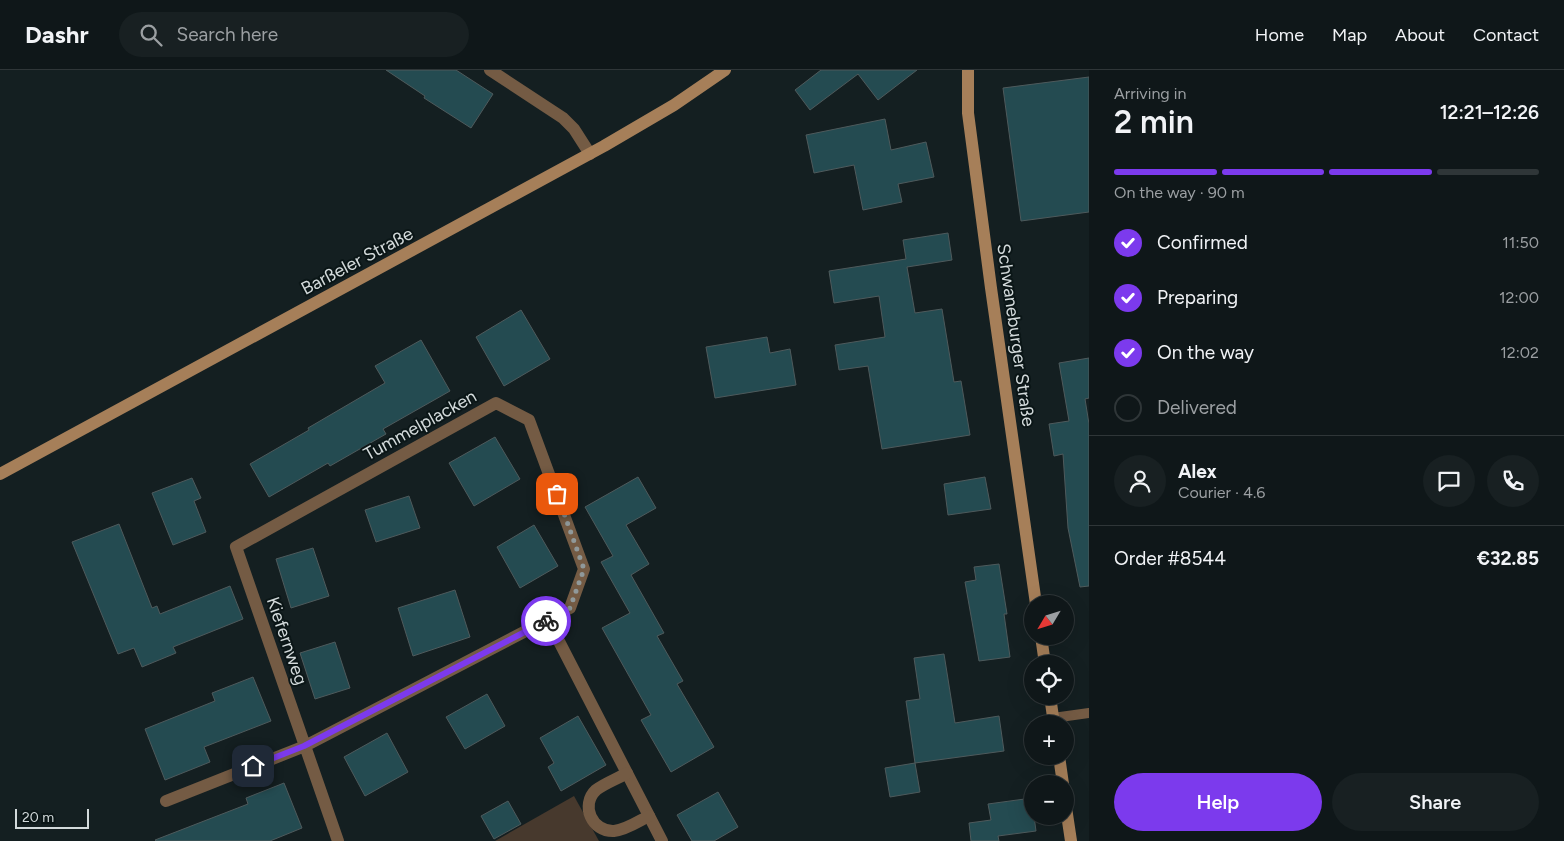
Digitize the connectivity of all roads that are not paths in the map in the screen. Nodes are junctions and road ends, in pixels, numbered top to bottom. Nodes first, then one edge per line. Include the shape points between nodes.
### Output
1 (490, 70) edge
2 (725, 70) edge
3 (968, 70) edge
4 (590, 154) junction
5 (0, 474) edge
6 (236, 547) joint
7 (1035, 595) edge
8 (548, 620) junction
9 (1089, 713) edge
10 (1074, 716) edge
11 (304, 746) junction
12 (627, 774) junction
13 (166, 801) dead end
14 (649, 816) junction
15 (1069, 825) edge
16 (338, 841) edge
17 (662, 841) edge
18 (1071, 841) edge

1 - 4 street via 563,118
2 - 4 main road, Barßeler Straße
3 - 7 main road, Schwaneburger Straße via 968,113
4 - 5 main road, Barßeler Straße
6 - 8 street, Tummelplacken via 496,403 529,420 584,569 570,608
6 - 11 street, Kiefernweg
8 - 11 street, Tummelplacken
8 - 12 street
9 - 10 lane
11 - 13 street
11 - 16 street, Kiefernweg
12 - 14 street
12 - 14 street via 597,789 589,801 590,816 599,828 614,831
14 - 17 street
15 - 18 main road

